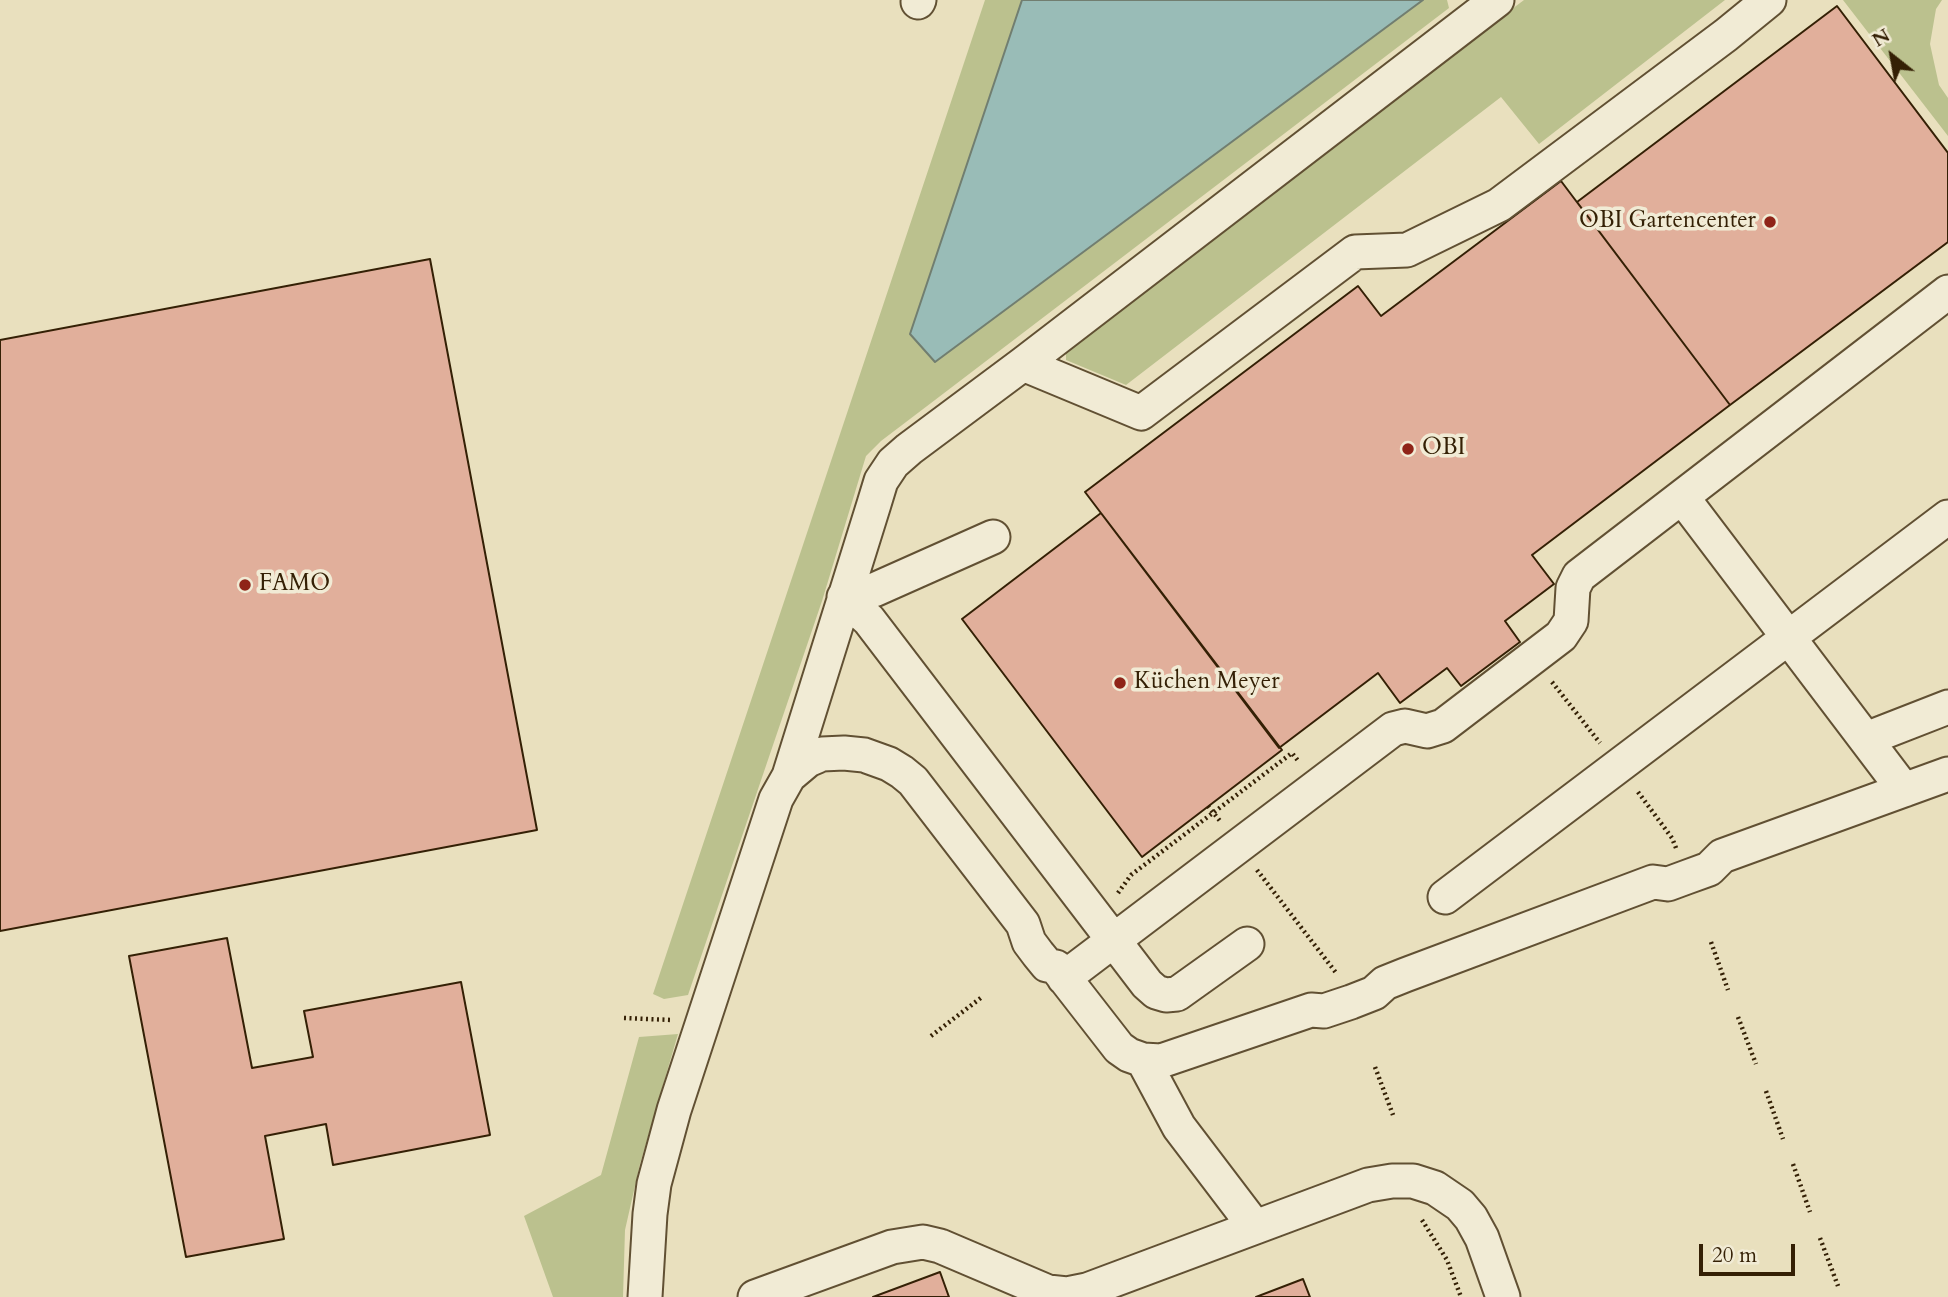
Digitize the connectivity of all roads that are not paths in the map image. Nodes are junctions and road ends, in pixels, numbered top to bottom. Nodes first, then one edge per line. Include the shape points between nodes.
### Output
1 (1497, 0) edge
2 (1769, 0) edge
3 (1948, 292) edge
4 (1023, 364) junction
5 (1682, 496) junction
6 (1948, 517) edge
7 (993, 537) dead end
8 (844, 597) junction
9 (1788, 637) junction
10 (1948, 707) edge
11 (1866, 739) junction
12 (1948, 774) edge
13 (789, 776) junction
14 (1904, 790) junction
15 (1445, 897) dead end
16 (1115, 941) junction
17 (1247, 944) dead end
18 (1064, 978) junction
19 (1143, 1060) junction
20 (1255, 1227) junction
21 (645, 1297) edge
22 (755, 1297) edge
23 (1503, 1297) edge

1 - 4 lane
2 - 4 lane via 1499,205 1407,250 1355,252 1141,413
3 - 5 lane
4 - 8 lane via 893,463 881,481
5 - 9 lane
5 - 16 lane via 1579,576 1573,588 1571,621 1561,636 1443,726 1427,731 1405,726 1393,729
6 - 9 lane
7 - 8 lane via 874,590
8 - 13 lane
8 - 16 lane via 869,620
9 - 11 lane
9 - 15 lane
10 - 11 lane
11 - 14 lane
12 - 14 lane
13 - 18 lane via 822,754 844,753 864,755 902,772 1023,924 1038,954
13 - 21 lane via 776,799 674,1110 654,1184
14 - 19 lane via 1722,856 1709,869 1668,884 1653,882 1405,975 1351,1002 1324,1011 1311,1010 1161,1061
16 - 17 lane via 1147,984 1166,995 1187,988
16 - 18 lane
18 - 19 lane via 1119,1048
19 - 20 lane via 1179,1127
20 - 22 lane via 1117,1281 1068,1294 1029,1286 923,1242 892,1247
20 - 23 lane via 1368,1185 1413,1181 1453,1199 1471,1218

